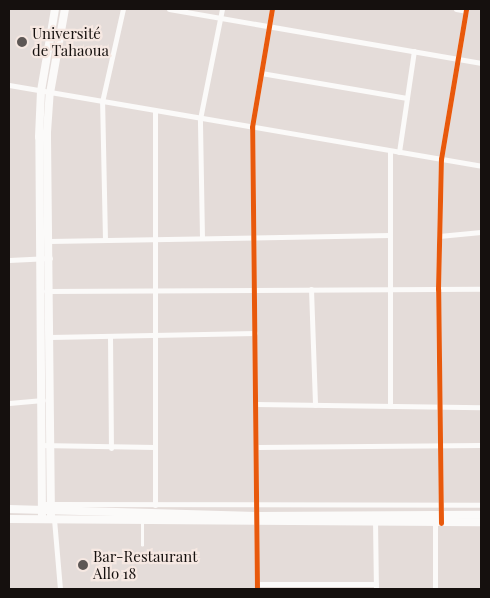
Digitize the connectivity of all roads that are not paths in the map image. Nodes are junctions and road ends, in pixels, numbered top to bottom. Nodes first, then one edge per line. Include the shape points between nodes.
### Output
1 (55, 9) edge
2 (65, 9) edge
3 (123, 9) edge
4 (169, 9) edge
5 (222, 9) edge
6 (272, 9) edge
7 (456, 9) edge
8 (466, 10) edge
9 (220, 18) junction
10 (269, 26) junction
11 (414, 51) junction
12 (458, 59) junction
13 (481, 63) edge
14 (261, 73) junction
15 (9, 86) edge
16 (40, 91) junction
17 (50, 93) junction
18 (407, 98) junction
19 (102, 102) junction
20 (155, 111) junction
21 (200, 119) junction
22 (252, 128) junction
23 (390, 150) junction
24 (399, 152) junction
25 (441, 159) junction
26 (481, 166) edge
27 (481, 232) edge
28 (390, 235) junction
29 (255, 236) junction
30 (439, 236) junction
31 (202, 238) junction
32 (155, 239) junction
33 (105, 240) junction
34 (49, 242) junction
35 (50, 258) junction
36 (40, 259) junction
37 (9, 260) edge
38 (155, 289) junction
39 (254, 289) junction
40 (311, 289) junction
41 (390, 289) junction
42 (438, 289) junction
43 (481, 289) edge
44 (40, 291) junction
45 (50, 291) junction
46 (255, 333) junction
47 (155, 335) junction
48 (110, 336) junction
49 (50, 337) junction
50 (50, 399) junction
51 (40, 400) junction
52 (9, 403) edge
53 (256, 404) junction
54 (315, 405) junction
55 (390, 406) junction
56 (440, 406) junction
57 (481, 407) edge
58 (40, 445) junction
59 (481, 445) edge
60 (51, 446) junction
61 (440, 446) junction
62 (155, 447) junction
63 (257, 447) junction
64 (111, 448) junction
65 (257, 504) junction
66 (155, 505) junction
67 (441, 505) junction
68 (481, 505) edge
69 (41, 506) junction
70 (51, 506) junction
71 (9, 509) edge
72 (142, 510) junction
73 (481, 515) edge
74 (9, 519) edge
75 (42, 519) junction
76 (53, 519) junction
77 (142, 519) junction
78 (258, 519) junction
79 (375, 520) junction
80 (439, 520) junction
81 (481, 522) edge
82 (142, 545) dead end
83 (376, 586) edge
84 (257, 587) edge
85 (60, 589) edge
86 (435, 589) edge

1 - 16 main road
2 - 17 main road
3 - 19 street
4 - 9 street
5 - 9 street
6 - 10 street
7 - 8 street
8 - 12 street
9 - 10 street
9 - 21 street
10 - 11 street
10 - 14 street
11 - 12 street
11 - 18 street
12 - 13 street
12 - 25 street
14 - 18 street
14 - 22 street
15 - 16 street
16 - 17 street
16 - 36 main road
17 - 19 street
17 - 34 main road via 47,132
18 - 24 street
19 - 20 street
19 - 33 street
20 - 21 street
20 - 32 street
21 - 22 street
21 - 31 street
22 - 23 street
22 - 29 street
23 - 24 street
23 - 28 street
24 - 25 street
25 - 26 street
25 - 30 street
27 - 30 street
28 - 29 street
28 - 41 street
29 - 31 street
29 - 39 street
30 - 42 street
31 - 32 street
32 - 33 street
32 - 38 street
33 - 34 street
34 - 35 main road
35 - 36 street
35 - 45 main road
36 - 37 street
36 - 44 main road
38 - 39 street
38 - 45 street
38 - 47 street
39 - 40 street
39 - 46 street
40 - 41 street
40 - 54 street
41 - 42 street
41 - 55 street
42 - 43 street
42 - 56 street
44 - 45 street
44 - 51 main road
45 - 49 main road
46 - 47 street
46 - 53 street
47 - 48 street
47 - 62 street
48 - 49 street
48 - 64 street
49 - 50 main road
50 - 51 street
50 - 60 main road
51 - 52 street
51 - 58 main road
53 - 54 street
53 - 63 street
54 - 55 street
55 - 56 street
56 - 57 street
56 - 61 street
58 - 60 street
58 - 69 main road
59 - 61 street
60 - 64 street
60 - 70 main road
61 - 63 street
61 - 67 street
62 - 64 street
62 - 66 street
63 - 65 street
65 - 66 street
65 - 67 street
65 - 78 street
66 - 70 street
67 - 68 street
67 - 80 street
69 - 70 main road
69 - 71 main road
69 - 75 main road
70 - 72 main road
70 - 76 main road
72 - 77 lane
72 - 78 main road
73 - 80 main road
74 - 75 main road
75 - 76 main road
76 - 77 main road
76 - 85 street
77 - 78 main road
77 - 82 lane
78 - 79 main road
78 - 84 street
79 - 80 main road
79 - 83 street
80 - 81 main road
80 - 86 street
83 - 84 street

